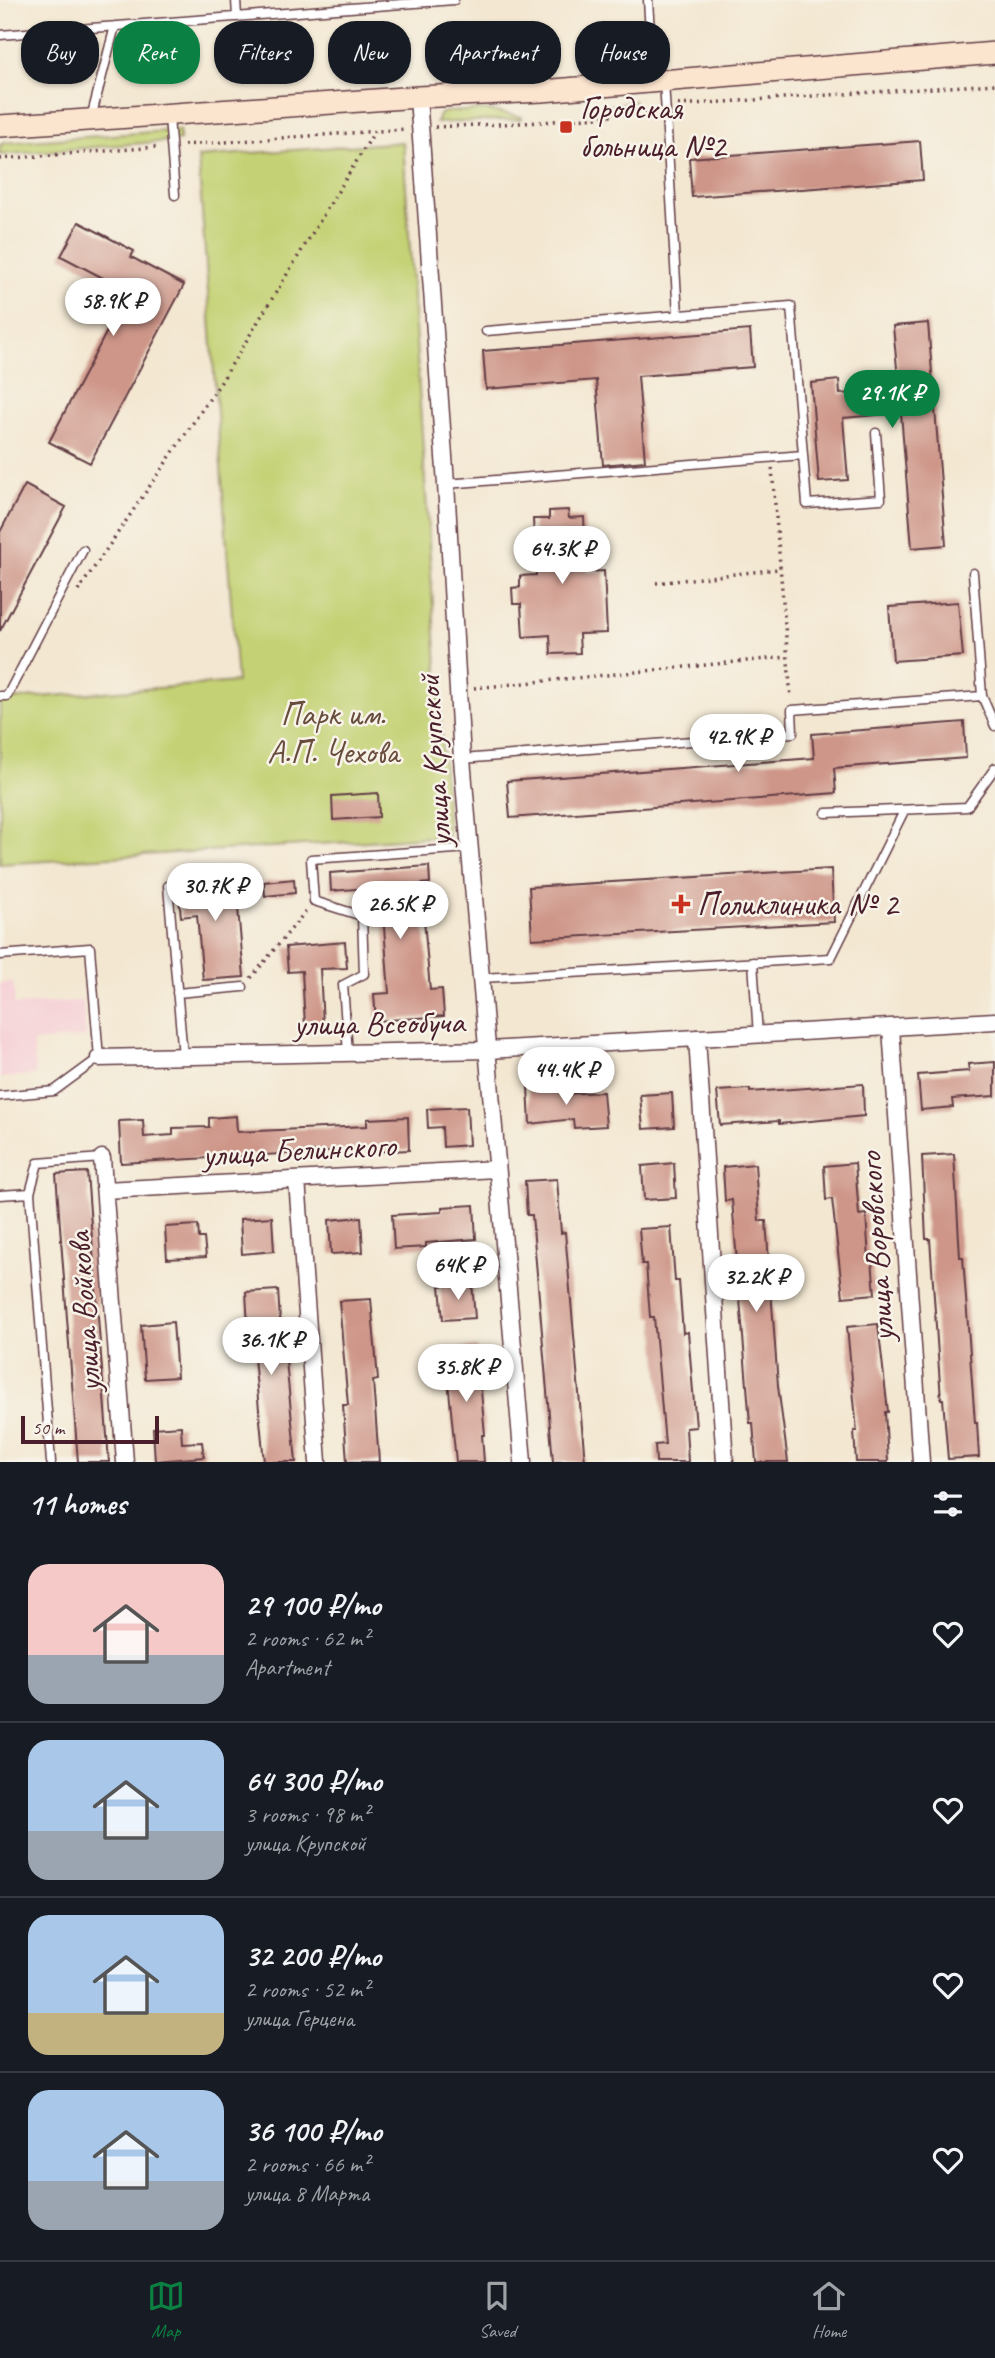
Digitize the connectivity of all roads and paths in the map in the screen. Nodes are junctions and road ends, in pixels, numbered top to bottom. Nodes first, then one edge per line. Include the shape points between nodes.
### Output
1 (236, 0) edge
2 (454, 0) edge
3 (648, 0) edge
4 (237, 17) junction
5 (183, 21) edge
6 (651, 21) edge
7 (113, 26) edge
8 (113, 34) edge
9 (0, 35) edge
10 (995, 53) edge
11 (670, 81) edge
12 (633, 84) edge
13 (659, 84) edge
14 (995, 84) edge
15 (418, 97) junction
16 (665, 111) junction
17 (169, 114) junction
18 (91, 119) junction
19 (0, 126) edge
20 (420, 128) junction
21 (374, 131) junction
22 (171, 146) junction
23 (0, 159) edge
24 (175, 195) dead end
25 (678, 315) junction
26 (486, 331) dead end
27 (876, 433) dead end
28 (803, 455) junction
29 (771, 458) junction
30 (446, 484) junction
31 (83, 550) dead end
32 (780, 569) junction
33 (973, 573) dead end
34 (656, 583) dead end
35 (71, 602) dead end
36 (787, 657) junction
37 (458, 689) junction
38 (0, 696) edge
39 (982, 696) junction
40 (792, 710) junction
41 (995, 726) edge
42 (462, 759) junction
43 (995, 768) edge
44 (904, 811) junction
45 (826, 813) dead end
46 (470, 848) junction
47 (168, 886) dead end
48 (314, 901) junction
49 (0, 955) edge
50 (753, 962) junction
51 (481, 978) junction
52 (243, 987) joint
53 (177, 993) junction
54 (995, 1021) edge
55 (891, 1028) junction
56 (758, 1035) junction
57 (697, 1038) junction
58 (488, 1051) junction
59 (348, 1053) junction
60 (183, 1056) junction
61 (99, 1058) junction
62 (0, 1096) edge
63 (102, 1158) joint
64 (496, 1170) junction
65 (297, 1180) junction
66 (104, 1190) junction
67 (30, 1193) junction
68 (0, 1195) edge
69 (51, 1462) edge
70 (125, 1462) edge
71 (318, 1462) edge
72 (523, 1462) edge
73 (725, 1462) edge
74 (920, 1462) edge

1 - 4 lane
2 - 4 lane
3 - 6 lane
4 - 5 lane
7 - 9 lane
8 - 18 lane
10 - 11 main road
12 - 15 main road
13 - 16 lane
14 - 16 path via 676,105
15 - 17 main road
15 - 20 street, улица Крупской
16 - 20 path
16 - 25 lane
17 - 18 main road
17 - 22 lane
18 - 19 main road
20 - 21 path
20 - 30 street, улица Крупской
21 - 22 path
21 - 35 path via 221,382
22 - 23 path
22 - 24 lane
25 - 26 lane
25 - 28 lane via 791,306
27 - 28 lane via 881,499 807,504
28 - 29 lane
29 - 30 lane
29 - 32 path
30 - 37 street, улица Крупской
31 - 38 lane via 7,696
32 - 34 path
32 - 36 path
33 - 39 lane
36 - 37 path
36 - 40 path
37 - 42 street, улица Крупской
39 - 40 lane
39 - 41 lane
40 - 42 lane via 793,733
42 - 46 street, улица Крупской
43 - 44 lane via 967,807
44 - 45 lane
44 - 50 lane via 831,958
46 - 48 lane via 311,859
46 - 51 street, улица Крупской
47 - 53 lane
48 - 52 path
48 - 59 lane via 362,916 364,974 343,985
49 - 61 lane via 90,948
50 - 51 lane
50 - 56 lane
51 - 58 street, улица Крупской
52 - 53 lane
53 - 60 lane
54 - 55 street, улица Всеобуча
55 - 56 street, улица Всеобуча
55 - 74 street, улица Воровского
56 - 57 street, улица Всеобуча
57 - 58 street, улица Всеобуча
57 - 73 street
58 - 59 street, улица Всеобуча
58 - 64 street, улица Крупской
59 - 60 street, улица Всеобуча
60 - 61 street, улица Всеобуча
61 - 62 lane via 54,1091
63 - 66 street, улица Войкова
63 - 67 lane via 38,1163
64 - 65 street, улица Белинского
64 - 72 street, улица Крупской
65 - 66 street, улица Белинского
65 - 71 street
66 - 70 street, улица Войкова
67 - 68 lane
67 - 69 lane

